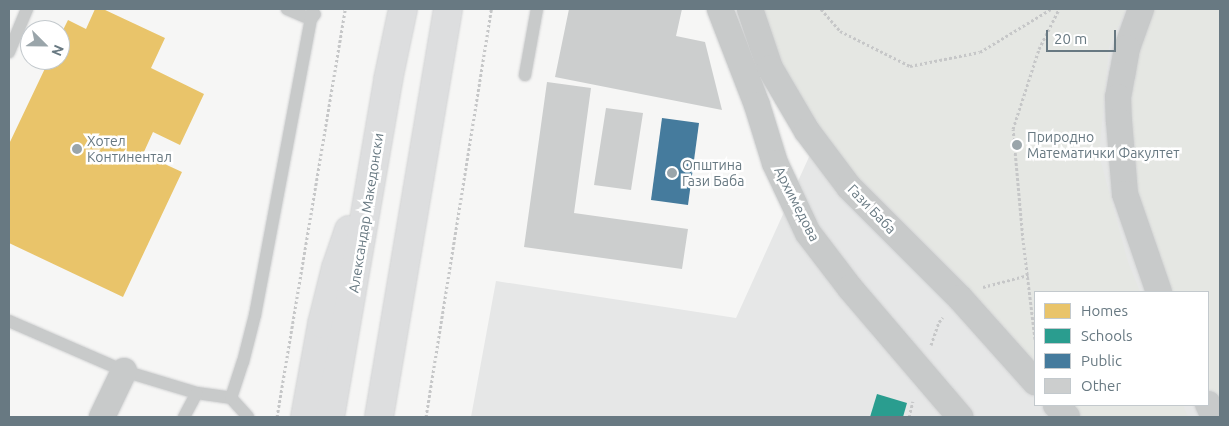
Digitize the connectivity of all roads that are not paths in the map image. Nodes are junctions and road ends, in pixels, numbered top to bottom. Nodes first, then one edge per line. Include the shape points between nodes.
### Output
1 (28, 9) edge
2 (287, 9) edge
3 (383, 9) edge
4 (403, 9) edge
5 (448, 9) edge
6 (537, 9) edge
7 (720, 9) edge
8 (750, 9) edge
9 (1141, 9) edge
10 (314, 12) edge
11 (9, 52) edge
12 (525, 75) dead end
13 (388, 80) junction
14 (368, 193) junction
15 (1159, 291) edge
16 (9, 321) edge
17 (124, 371) junction
18 (1034, 381) edge
19 (197, 393) junction
20 (231, 398) junction
21 (1057, 406) edge
22 (102, 417) edge
23 (184, 417) edge
24 (248, 417) edge
25 (305, 417) edge
26 (330, 417) edge
27 (379, 417) edge
28 (960, 417) edge
29 (1067, 417) edge

1 - 11 lane
2 - 10 lane
3 - 13 street via 383,54
4 - 13 street, Александар Македонски
5 - 27 street
6 - 12 lane
7 - 28 street, Архимедова via 757,105 775,163 808,233
8 - 18 street, Гази Баба via 770,68 807,131 849,187 960,298
9 - 15 street via 1127,48 1118,97 1119,121 1125,194
10 - 20 lane via 255,315
13 - 14 street, Александар Македонски
14 - 25 street via 351,225 336,268
14 - 26 street, Александар Македонски
16 - 17 lane
17 - 19 lane
17 - 22 street
19 - 20 lane
19 - 23 lane
20 - 24 lane
21 - 29 street

